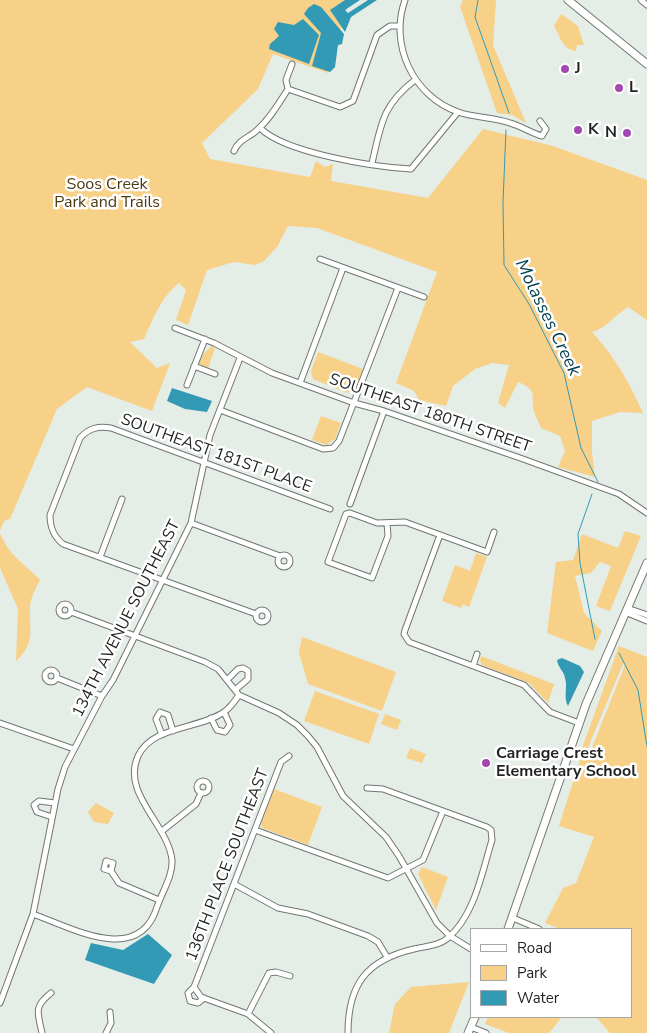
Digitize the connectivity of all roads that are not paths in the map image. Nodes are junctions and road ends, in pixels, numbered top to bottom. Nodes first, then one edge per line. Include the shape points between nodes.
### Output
1 (405, 0) edge
2 (568, 0) edge
3 (641, 0) edge
4 (647, 5) edge
5 (400, 26) junction
6 (292, 64) dead end
7 (647, 64) edge
8 (416, 80) junction
9 (288, 89) junction
10 (458, 112) junction
11 (540, 121) dead end
12 (260, 128) junction
13 (234, 150) dead end
14 (372, 164) junction
15 (320, 259) dead end
16 (343, 268) junction
17 (398, 288) junction
18 (424, 297) dead end
19 (175, 328) dead end
20 (205, 339) junction
21 (240, 358) junction
22 (194, 366) junction
23 (215, 374) dead end
24 (300, 383) junction
25 (187, 385) dead end
26 (354, 403) junction
27 (220, 410) junction
28 (384, 411) junction
29 (205, 463) junction
30 (122, 499) dead end
31 (350, 504) dead end
32 (330, 509) dead end
33 (647, 513) edge
34 (191, 523) junction
35 (387, 523) junction
36 (494, 532) dead end
37 (440, 534) junction
38 (280, 556) dead end
39 (100, 558) junction
40 (647, 563) edge
41 (161, 580) junction
42 (626, 610) junction
43 (71, 612) dead end
44 (256, 614) dead end
45 (647, 615) edge
46 (647, 621) edge
47 (134, 635) junction
48 (477, 654) dead end
49 (473, 666) junction
50 (57, 678) dead end
51 (228, 680) junction
52 (235, 690) junction
53 (239, 695) junction
54 (102, 696) junction
55 (224, 712) junction
56 (211, 718) junction
57 (0, 723) edge
58 (579, 723) junction
59 (173, 731) junction
60 (162, 734) junction
61 (74, 749) junction
62 (290, 756) dead end
63 (367, 788) dead end
64 (201, 793) dead end
65 (55, 803) junction
66 (442, 811) junction
67 (52, 817) junction
68 (255, 830) junction
69 (162, 831) junction
70 (111, 870) dead end
71 (407, 870) junction
72 (234, 884) junction
73 (159, 900) junction
74 (33, 914) junction
75 (513, 918) junction
76 (508, 928) edge
77 (537, 928) edge
78 (450, 936) junction
79 (470, 948) edge
80 (387, 957) junction
81 (290, 976) dead end
82 (194, 987) junction
83 (51, 993) dead end
84 (204, 998) junction
85 (0, 1003) edge
86 (110, 1012) dead end
87 (248, 1014) junction
88 (475, 1018) edge
89 (469, 1030) edge
90 (42, 1033) edge
91 (106, 1033) edge
92 (271, 1033) edge
93 (348, 1033) edge
94 (486, 1033) edge

1 - 5 street
2 - 7 main road
3 - 4 street
5 - 8 street via 402,50
5 - 9 street via 390,26 377,35 353,101 346,106 340,107
6 - 9 street via 286,80
8 - 10 street via 436,100
8 - 14 street via 400,92 383,116
9 - 12 street
10 - 11 street via 510,123 542,136 546,129
10 - 14 street via 411,169
12 - 13 street via 240,141
12 - 14 street via 268,136 325,156
15 - 16 street
16 - 17 street
16 - 24 street
17 - 18 street
17 - 26 street
19 - 20 street, SOUTHEAST 180TH STREET
20 - 21 street, SOUTHEAST 180TH STREET
20 - 22 street
21 - 24 street, SOUTHEAST 180TH STREET
21 - 27 street, 134TH AVENUE SOUTHEAST
22 - 23 street
22 - 25 street
24 - 26 street, SOUTHEAST 180TH STREET
26 - 27 street via 339,441 333,448 323,449
26 - 28 street, SOUTHEAST 180TH STREET
27 - 29 street, 134TH AVENUE SOUTHEAST via 210,435
28 - 31 street
28 - 33 street, SOUTHEAST 180TH STREET via 619,494
29 - 32 street, SOUTHEAST 181ST PLACE
29 - 34 street, 134TH AVENUE SOUTHEAST
29 - 39 street, SOUTHEAST 181ST PLACE via 111,428 87,430 74,448 50,515 52,532 63,544
30 - 39 street
34 - 38 street
34 - 41 street, 134TH AVENUE SOUTHEAST
35 - 35 street via 346,514 328,562 372,578 388,536
35 - 37 street via 405,522
36 - 37 street via 487,552
37 - 49 street via 405,630 406,637 414,645
39 - 41 street
40 - 42 main road
41 - 44 street
41 - 47 street, 134TH AVENUE SOUTHEAST
42 - 45 street
42 - 46 street
42 - 58 main road
43 - 47 street
47 - 51 street via 205,662
47 - 54 street, 134TH AVENUE SOUTHEAST
48 - 49 street
49 - 58 street via 524,685 550,712
50 - 54 street
51 - 52 street
51 - 52 street via 238,669 248,671 248,679
52 - 53 street
53 - 55 street
53 - 71 street via 297,725 308,736 343,796 386,837
54 - 61 street, 134TH AVENUE SOUTHEAST
55 - 56 street
55 - 56 street via 230,725 225,732 217,730
56 - 59 street
57 - 61 street
58 - 75 main road
59 - 60 street
59 - 60 street via 168,715 160,712 156,720
60 - 69 street via 146,745 135,765 134,778 137,790
61 - 65 street, 134TH AVENUE SOUTHEAST via 65,767
62 - 68 street, 136TH PLACE SOUTHEAST via 281,762
63 - 66 street via 383,789
64 - 69 street via 196,804
65 - 67 street, 134TH AVENUE SOUTHEAST
65 - 67 street via 39,801 33,807 37,812
66 - 71 street via 426,855
66 - 78 street via 487,827 491,830 492,840 468,911
67 - 74 street, 134TH AVENUE SOUTHEAST
68 - 71 street via 382,878
68 - 72 street, 136TH PLACE SOUTHEAST
69 - 73 street via 172,862
70 - 73 street via 119,883
71 - 78 street via 437,923
72 - 80 street via 278,908 308,914 368,936 378,942
72 - 82 street, 136TH PLACE SOUTHEAST
73 - 74 street via 154,917 145,929 132,938 121,940
74 - 85 street, 134TH AVENUE SOUTHEAST
75 - 76 main road
75 - 77 street
78 - 79 street
78 - 80 street via 437,944
80 - 93 street via 370,969 353,995 349,1005
81 - 87 street via 269,973
82 - 84 street, 136TH PLACE SOUTHEAST
82 - 84 street, 136TH PLACE SOUTHEAST via 188,993 189,999 198,1003
83 - 90 street via 42,1000 37,1011
84 - 87 street
86 - 91 street via 110,1029
87 - 92 street
88 - 89 main road
89 - 94 street

